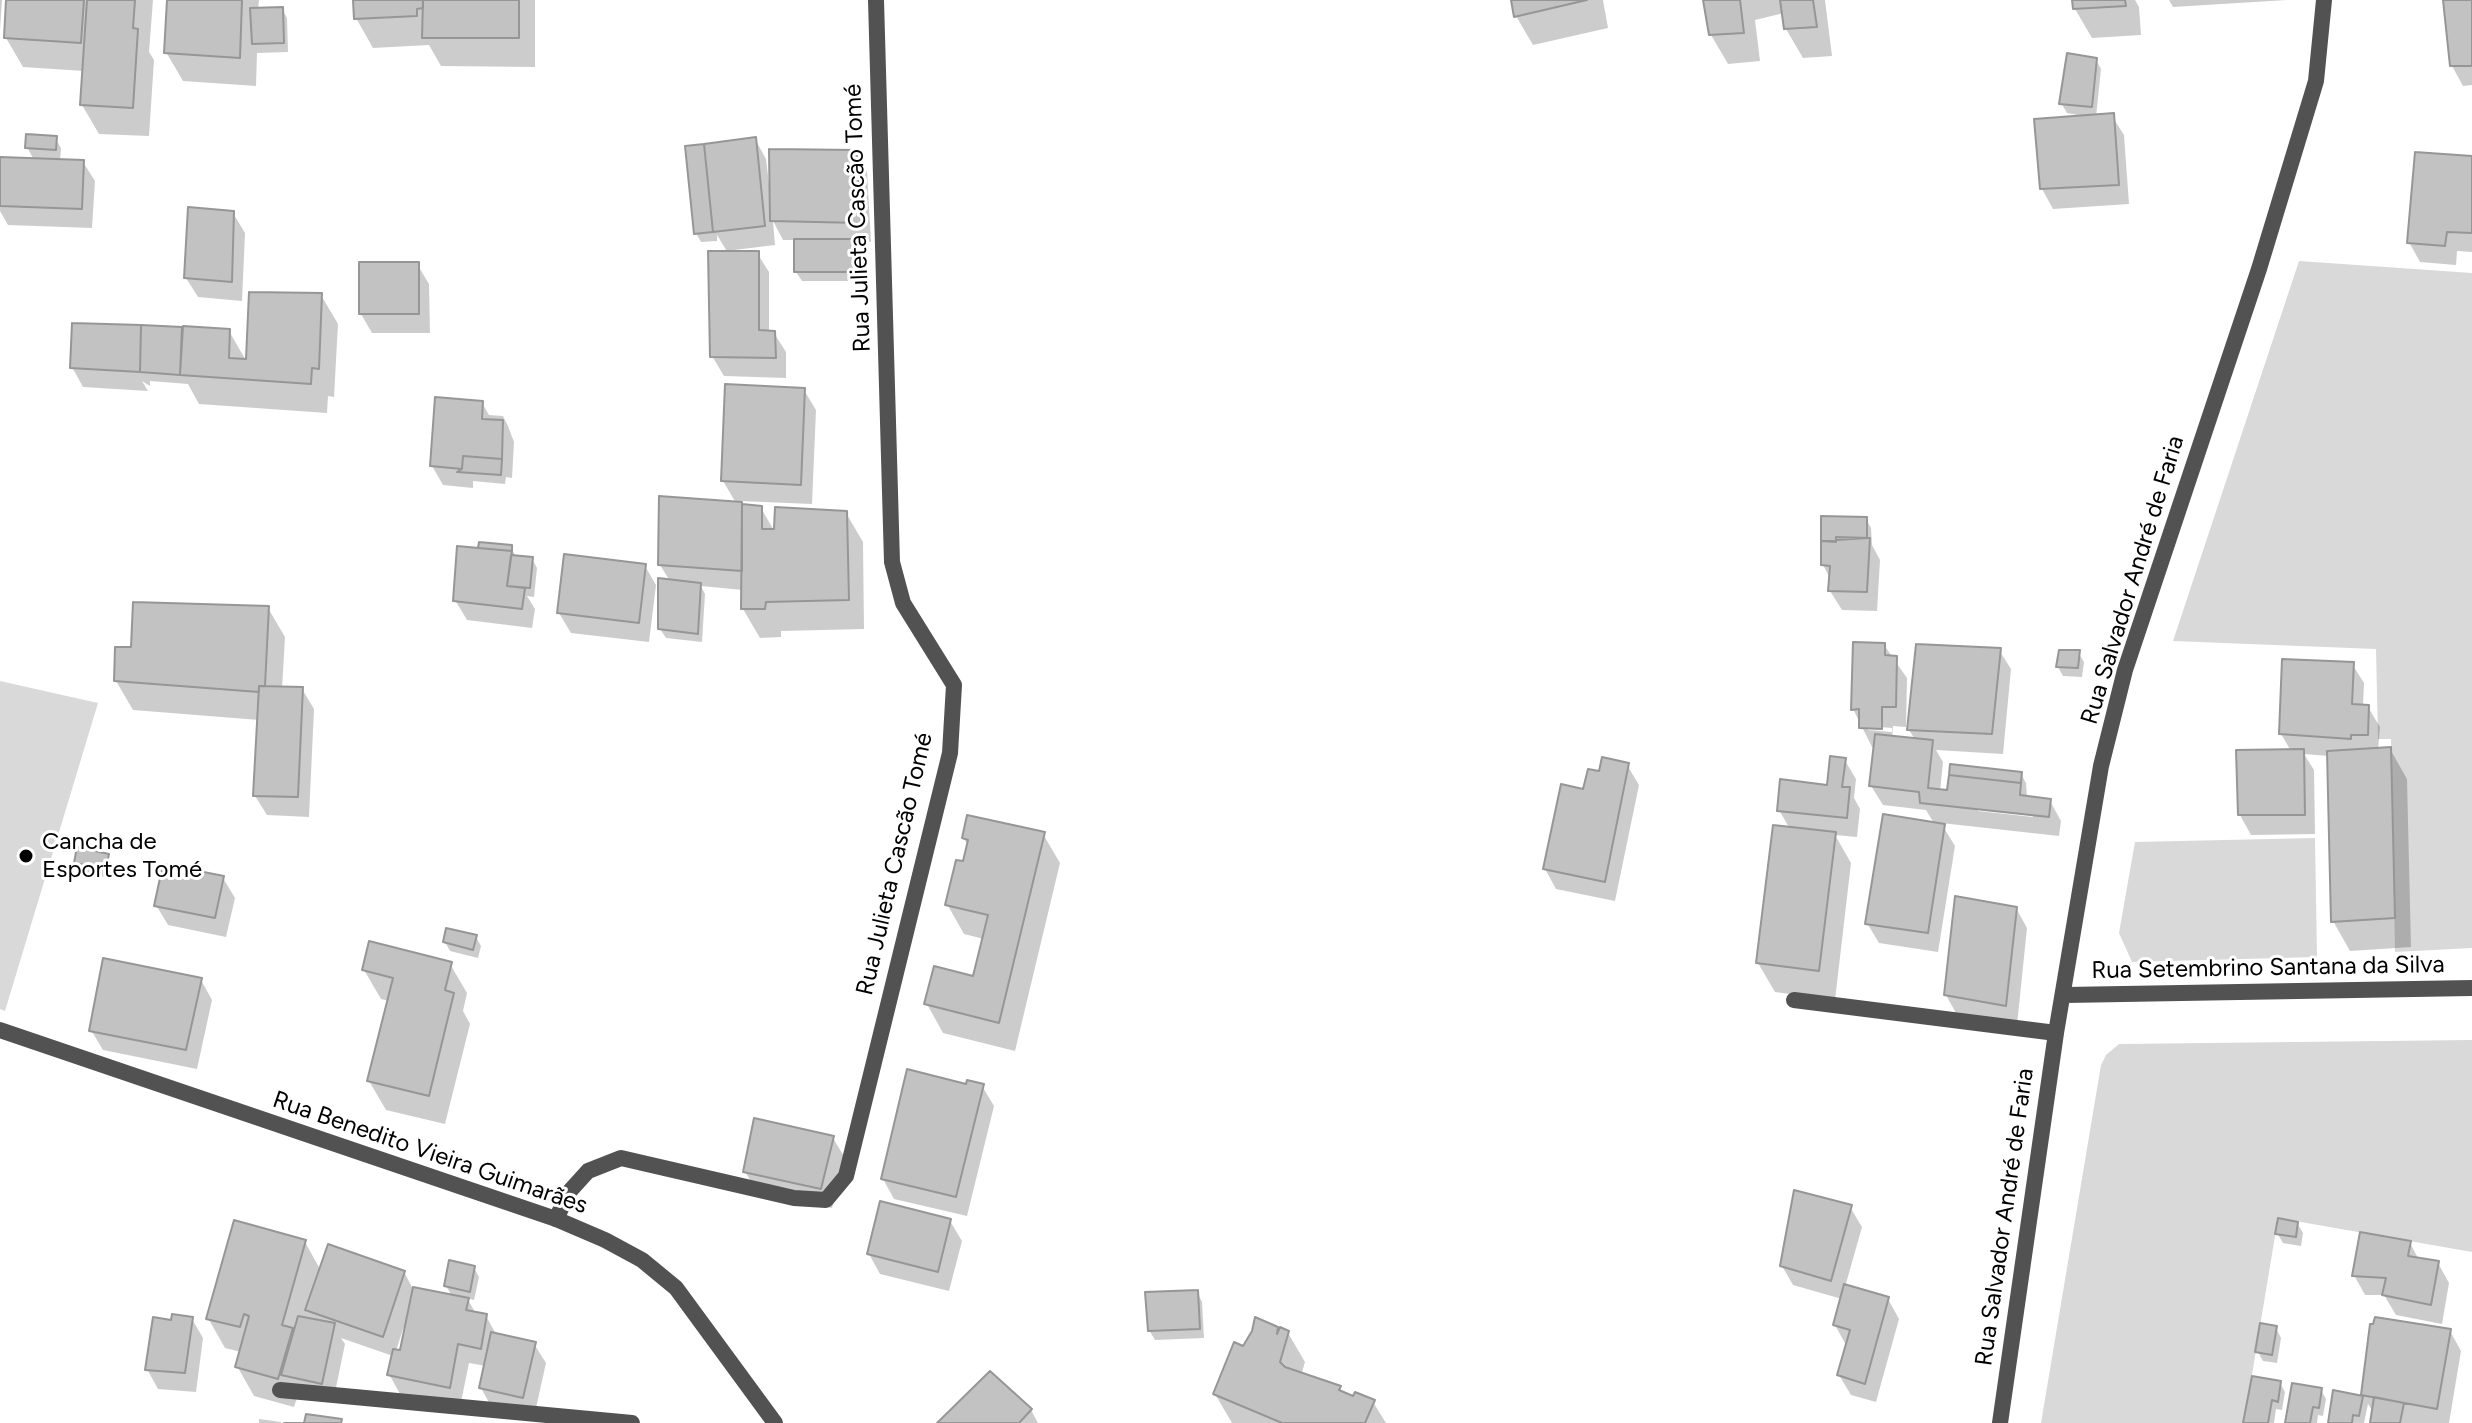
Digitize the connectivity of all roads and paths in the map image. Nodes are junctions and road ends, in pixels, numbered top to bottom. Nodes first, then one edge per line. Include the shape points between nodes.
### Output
1 (876, 0) edge
2 (2324, 0) edge
3 (2472, 988) edge
4 (2065, 995) junction
5 (1794, 1000) dead end
6 (0, 1030) edge
7 (2056, 1033) junction
8 (556, 1219) junction
9 (280, 1390) dead end
10 (632, 1423) edge
11 (775, 1423) edge
12 (2000, 1423) edge

1 - 8 street, Rua Julieta Cascão Tomé via 892,562 903,603 954,685 950,753 846,1176 826,1200 794,1198 621,1158 588,1171 569,1192
2 - 4 street, Rua Salvador André de Faria via 2316,81 2125,670 2101,766
3 - 4 street, Rua Setembrino Santana da Silva
4 - 7 street, Rua Salvador André de Faria
5 - 7 street
6 - 8 street, Rua Benedito Vieira Guimarães
7 - 12 street, Rua Salvador André de Faria
8 - 11 street, Rua Benedito Vieira Guimarães via 642,1260 676,1288
9 - 10 street

